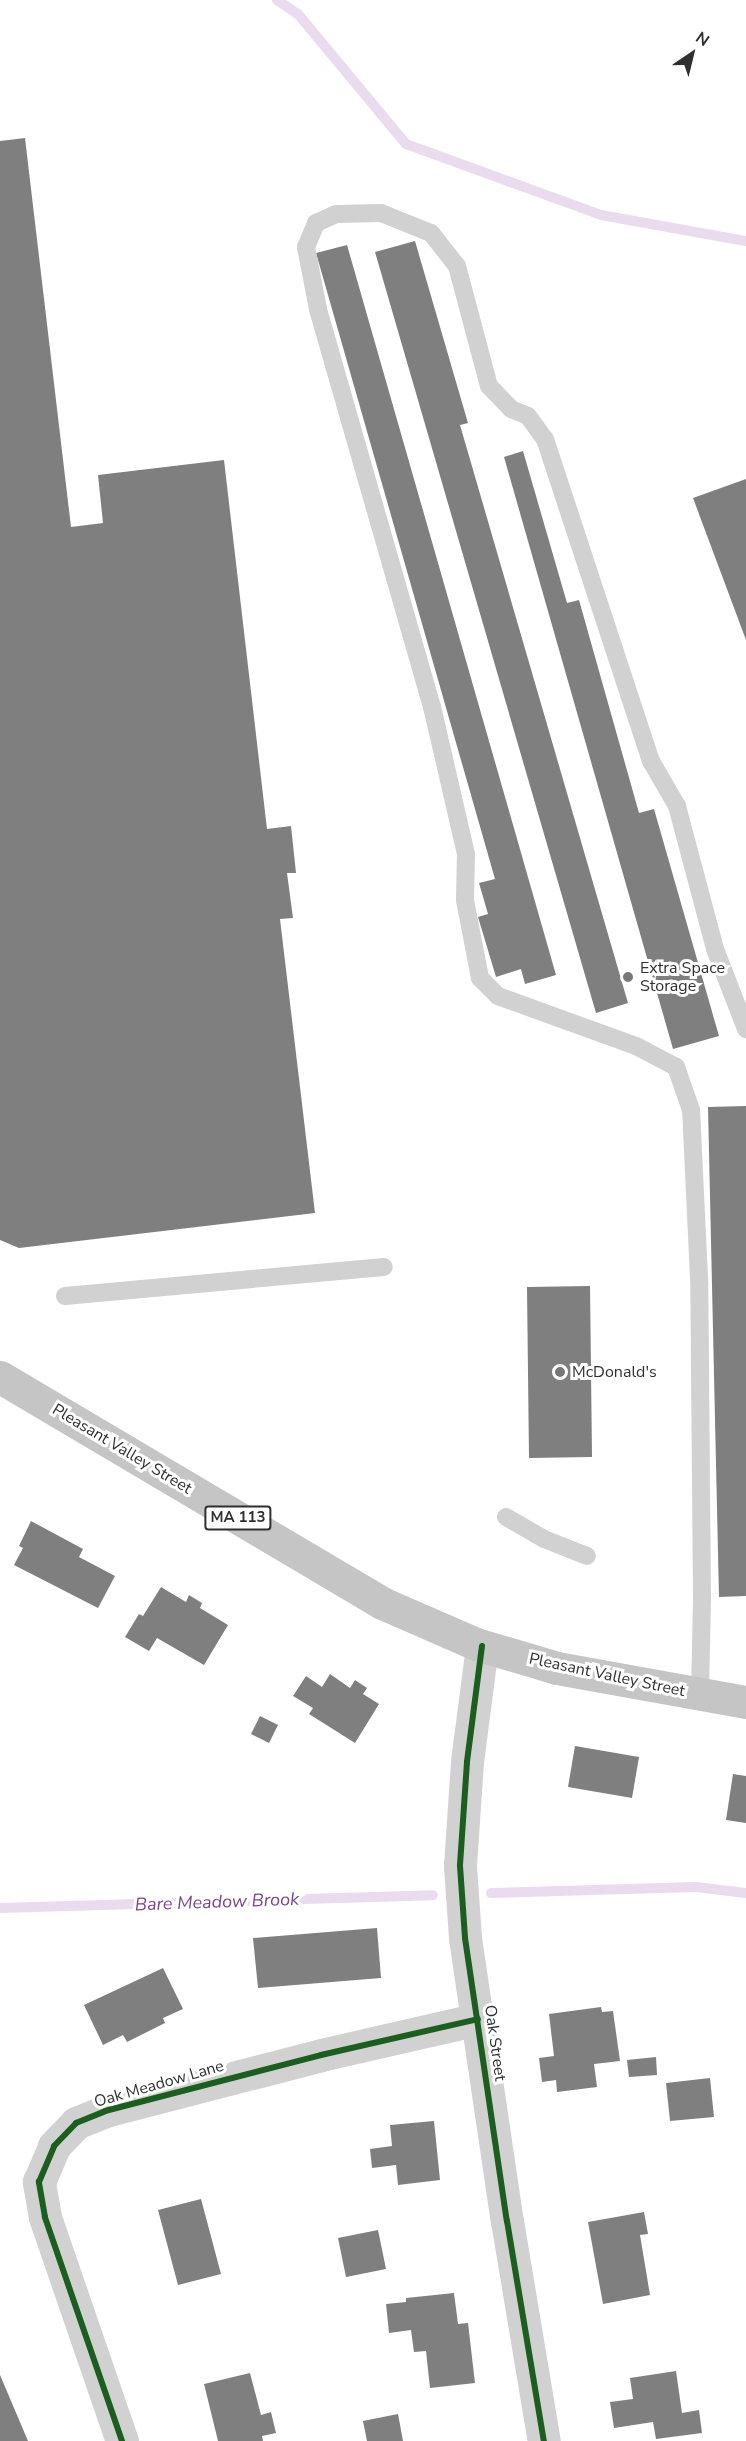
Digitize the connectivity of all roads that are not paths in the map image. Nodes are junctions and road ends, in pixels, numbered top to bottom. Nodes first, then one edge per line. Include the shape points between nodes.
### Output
1 (746, 1029) edge
2 (384, 1267) dead end
3 (65, 1296) dead end
4 (0, 1377) edge
5 (506, 1517) dead end
6 (587, 1556) dead end
7 (482, 1646) junction
8 (700, 1694) junction
9 (746, 1702) edge
10 (478, 2019) junction
11 (122, 2441) edge
12 (544, 2441) edge

1 - 8 lane via 715,949 677,806 651,761 545,439 528,417 511,409 489,386 457,266 430,233 381,213 336,214 316,223 306,247 318,309 432,706 466,854 465,900 480,978 498,996 636,1046 676,1067 691,1110 699,1278
2 - 3 lane
4 - 7 main road, Pleasant Valley Street / MA 113 via 382,1603
5 - 6 lane via 544,1539
7 - 8 main road, Pleasant Valley Street / MA 113 via 557,1668
7 - 10 street, Oak Street via 467,1762 460,1866 465,1938
8 - 9 main road, Pleasant Valley Street / MA 113
10 - 11 street, Oak Meadow Lane via 105,2111 76,2123 54,2146 39,2182 45,2217
10 - 12 street, Oak Street

